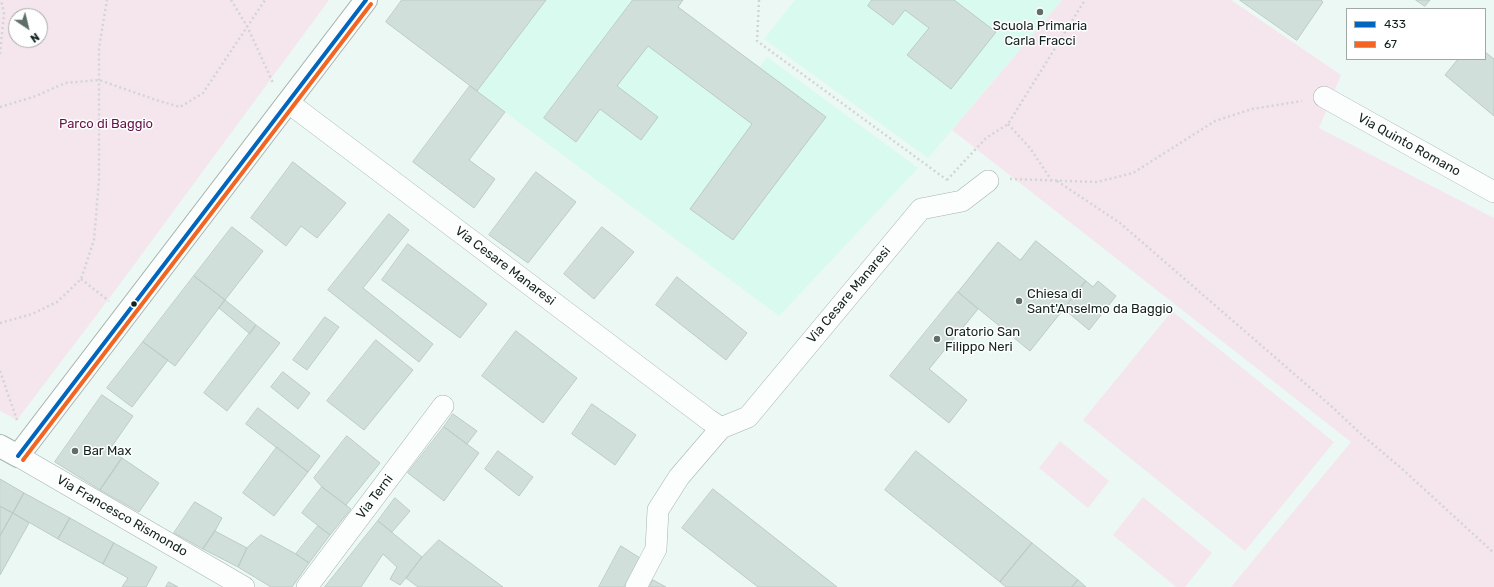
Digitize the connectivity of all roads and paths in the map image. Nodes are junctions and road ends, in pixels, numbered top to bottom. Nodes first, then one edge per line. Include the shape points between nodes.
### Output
1 (1, 0) edge
2 (108, 0) edge
3 (231, 0) edge
4 (265, 0) edge
5 (366, 0) edge
6 (759, 0) edge
7 (1085, 0) edge
8 (247, 26) junction
9 (0, 54) edge
10 (99, 80) junction
11 (273, 83) dead end
12 (1324, 97) joint
13 (289, 103) junction
14 (0, 107) edge
15 (1008, 124) junction
16 (988, 181) joint
17 (1052, 181) junction
18 (1057, 181) junction
19 (1494, 192) edge
20 (81, 279) junction
21 (111, 303) dead end
22 (0, 323) edge
23 (0, 371) edge
24 (443, 406) dead end
25 (17, 422) dead end
26 (721, 428) junction
27 (9, 451) edge
28 (1494, 553) edge
29 (244, 587) edge
30 (307, 587) edge
31 (636, 587) edge

1 - 9 path via 4,14
2 - 10 path via 99,48
3 - 8 path
4 - 8 path
5 - 13 street
6 - 15 path via 758,41 947,180 986,138
7 - 15 path
8 - 10 path via 203,93 180,106
8 - 11 path
10 - 14 path via 65,83 36,96
10 - 20 path via 99,180 94,240
12 - 18 path via 1252,109 1215,122 1133,173 1097,182
12 - 19 street, Via Quinto Romano
13 - 26 street, Via Cesare Manaresi
13 - 27 street
15 - 17 path via 1030,148
16 - 17 path
16 - 26 street, Via Cesare Manaresi via 962,201 921,209 748,416
17 - 18 path
18 - 28 path via 1120,223 1330,405
20 - 21 path
20 - 22 path via 57,302 32,314
23 - 25 path
24 - 30 street, Via Terni
26 - 31 street, Via Cesare Manaresi via 679,477 658,510 656,549
27 - 29 street, Via Francesco Rismondo

